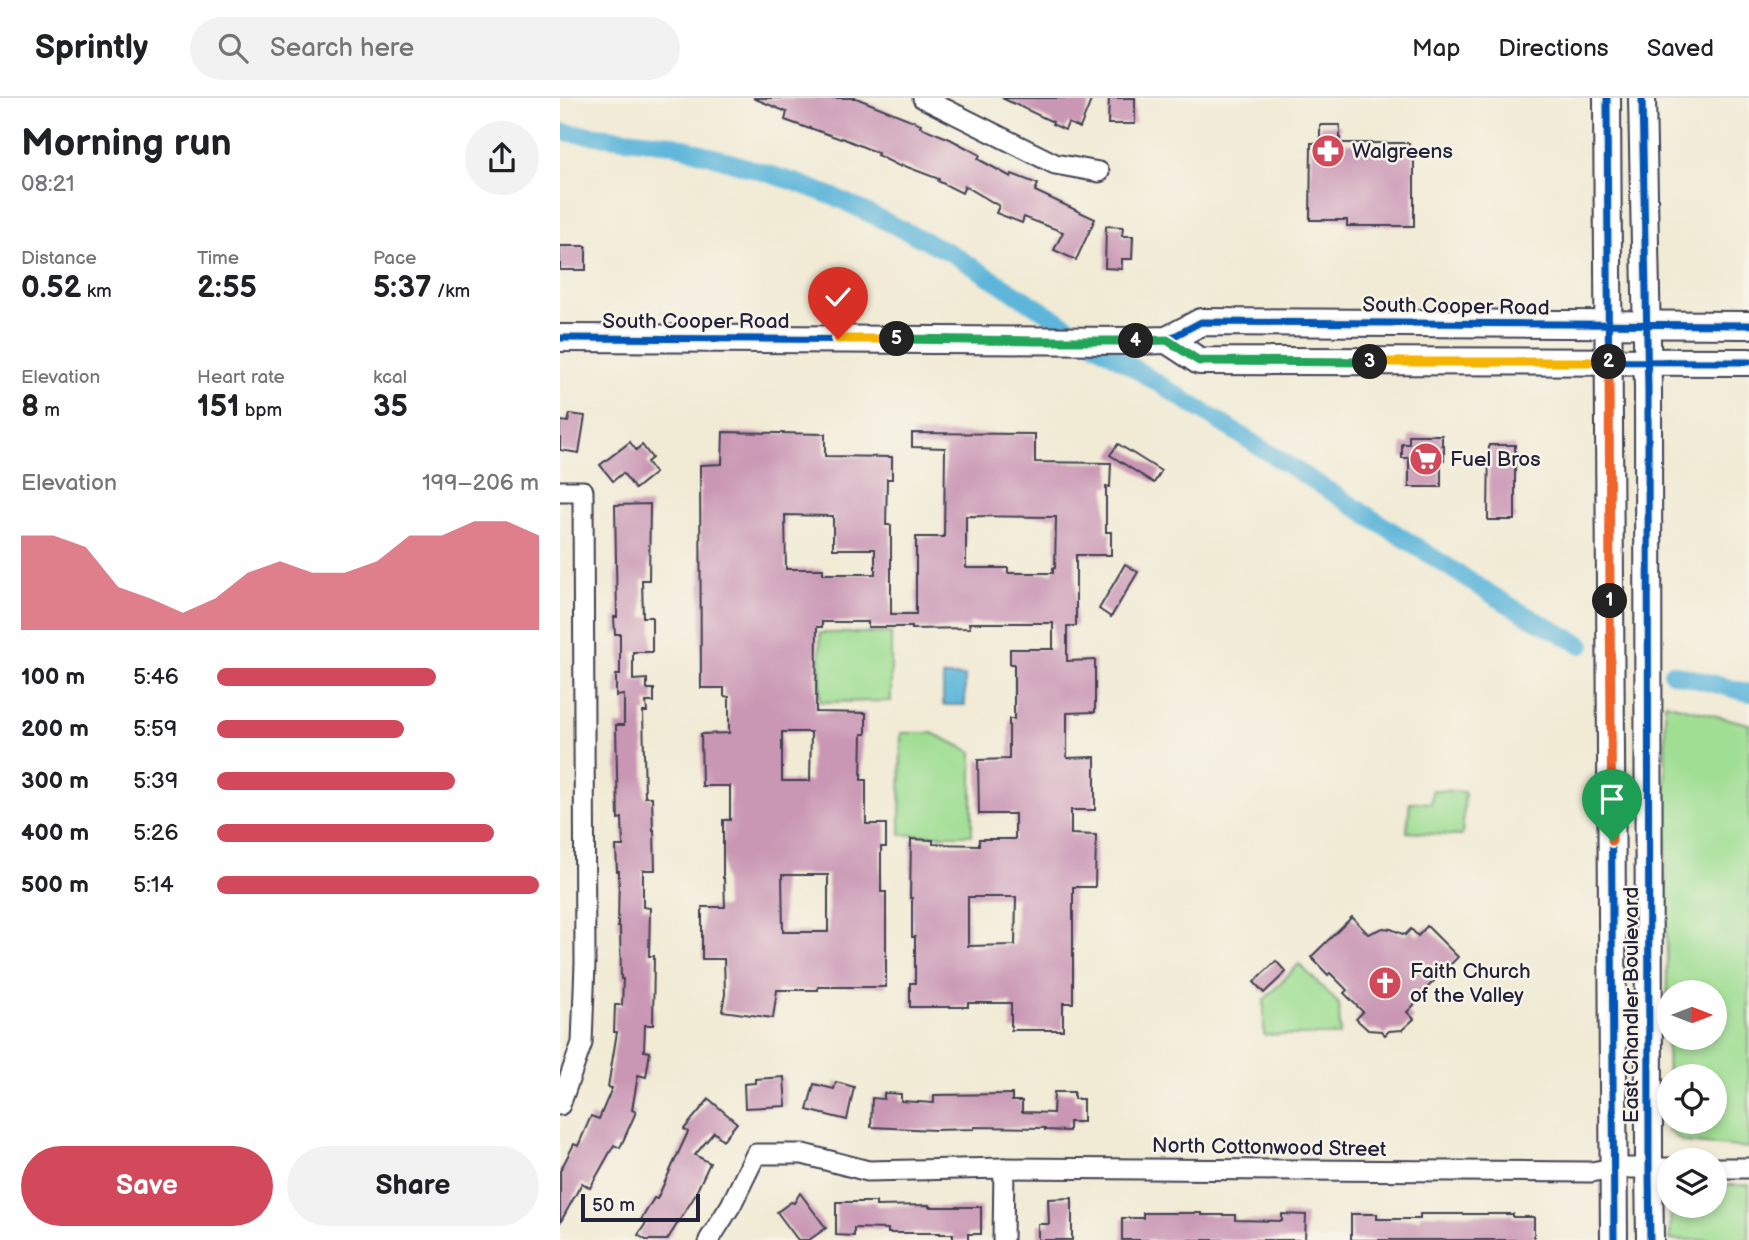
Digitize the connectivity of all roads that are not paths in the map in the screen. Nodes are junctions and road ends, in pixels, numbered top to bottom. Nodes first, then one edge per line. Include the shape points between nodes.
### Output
1 (923, 98) edge
2 (1607, 98) edge
3 (1642, 98) edge
4 (1099, 172) dead end
5 (1608, 325) junction
6 (1647, 325) junction
7 (1749, 325) edge
8 (560, 338) edge
9 (1167, 340) junction
10 (1609, 361) junction
11 (1647, 362) junction
12 (1749, 362) edge
13 (560, 491) edge
14 (1612, 857) junction
15 (1649, 972) junction
16 (560, 1105) edge
17 (1658, 1148) edge
18 (1004, 1168) junction
19 (1614, 1168) junction
20 (1657, 1168) edge
21 (1727, 1168) edge
22 (1749, 1168) edge
23 (1657, 1184) edge
24 (709, 1240) edge
25 (1003, 1240) edge
26 (1615, 1240) edge
27 (1650, 1240) edge

1 - 4 street via 1055,164
2 - 5 main road, East Chandler Boulevard
3 - 6 main road, East Chandler Boulevard
5 - 6 main road, South Cooper Road
5 - 9 main road, South Cooper Road via 1201,322
5 - 10 main road, East Chandler Boulevard
6 - 7 main road, South Cooper Road
6 - 11 main road, East Chandler Boulevard
8 - 9 main road, South Cooper Road
9 - 10 main road via 1199,361
10 - 11 main road
10 - 14 main road, East Chandler Boulevard
11 - 12 main road
11 - 15 main road, East Chandler Boulevard
13 - 16 street via 583,491 585,963 582,1043
14 - 15 main road via 1627,868 1631,957
14 - 19 main road, East Chandler Boulevard
15 - 17 main road, East Chandler Boulevard
18 - 19 street, North Cottonwood Street via 1591,1172
18 - 24 street, North Cottonwood Street via 868,1171 803,1154 756,1154
18 - 25 street
19 - 20 street, North Cottonwood Street
19 - 26 main road, East Chandler Boulevard
21 - 22 street
23 - 27 main road, East Chandler Boulevard

